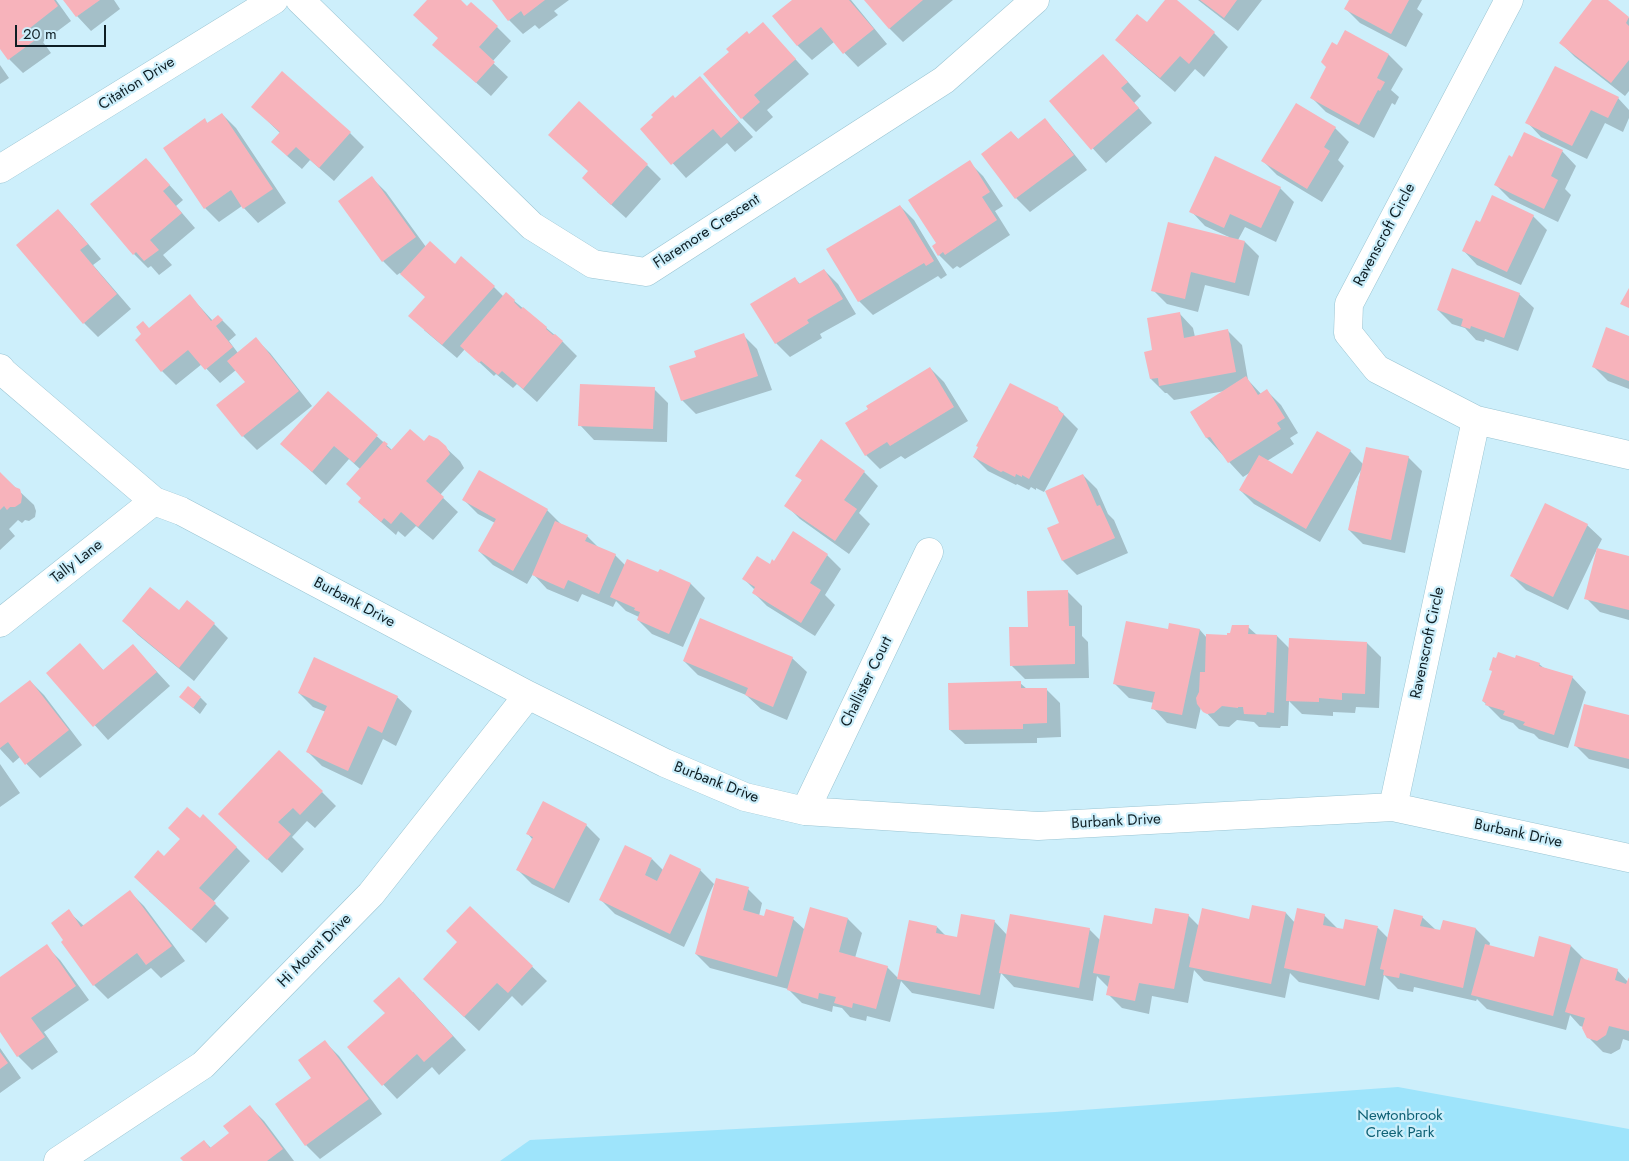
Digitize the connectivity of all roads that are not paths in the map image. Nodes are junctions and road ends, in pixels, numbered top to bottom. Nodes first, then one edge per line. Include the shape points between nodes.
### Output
1 (274, 0) edge
2 (300, 0) edge
3 (1035, 0) edge
4 (1509, 0) edge
5 (0, 169) edge
6 (0, 368) edge
7 (1476, 420) junction
8 (1629, 455) edge
9 (154, 501) junction
10 (929, 552) dead end
11 (0, 623) edge
12 (528, 695) junction
13 (1393, 807) junction
14 (805, 811) junction
15 (1629, 858) edge
16 (58, 1161) edge

1 - 5 street, Citation Drive
2 - 3 street, Flaremore Crescent via 532,226 593,264 646,272 944,80
4 - 7 street, Ravenscroft Circle via 1348,304 1348,333 1377,369
6 - 9 street, Burbank Drive
7 - 8 street, Ravenscroft Circle
7 - 13 street, Ravenscroft Circle
9 - 11 street, Tally Lane
9 - 12 street, Burbank Drive via 181,511
10 - 14 street, Challister Court
12 - 14 street, Burbank Drive via 666,763 745,797
12 - 16 street, Hi Mount Drive via 371,894 202,1065
13 - 14 street, Burbank Drive via 1038,826
13 - 15 street, Burbank Drive

